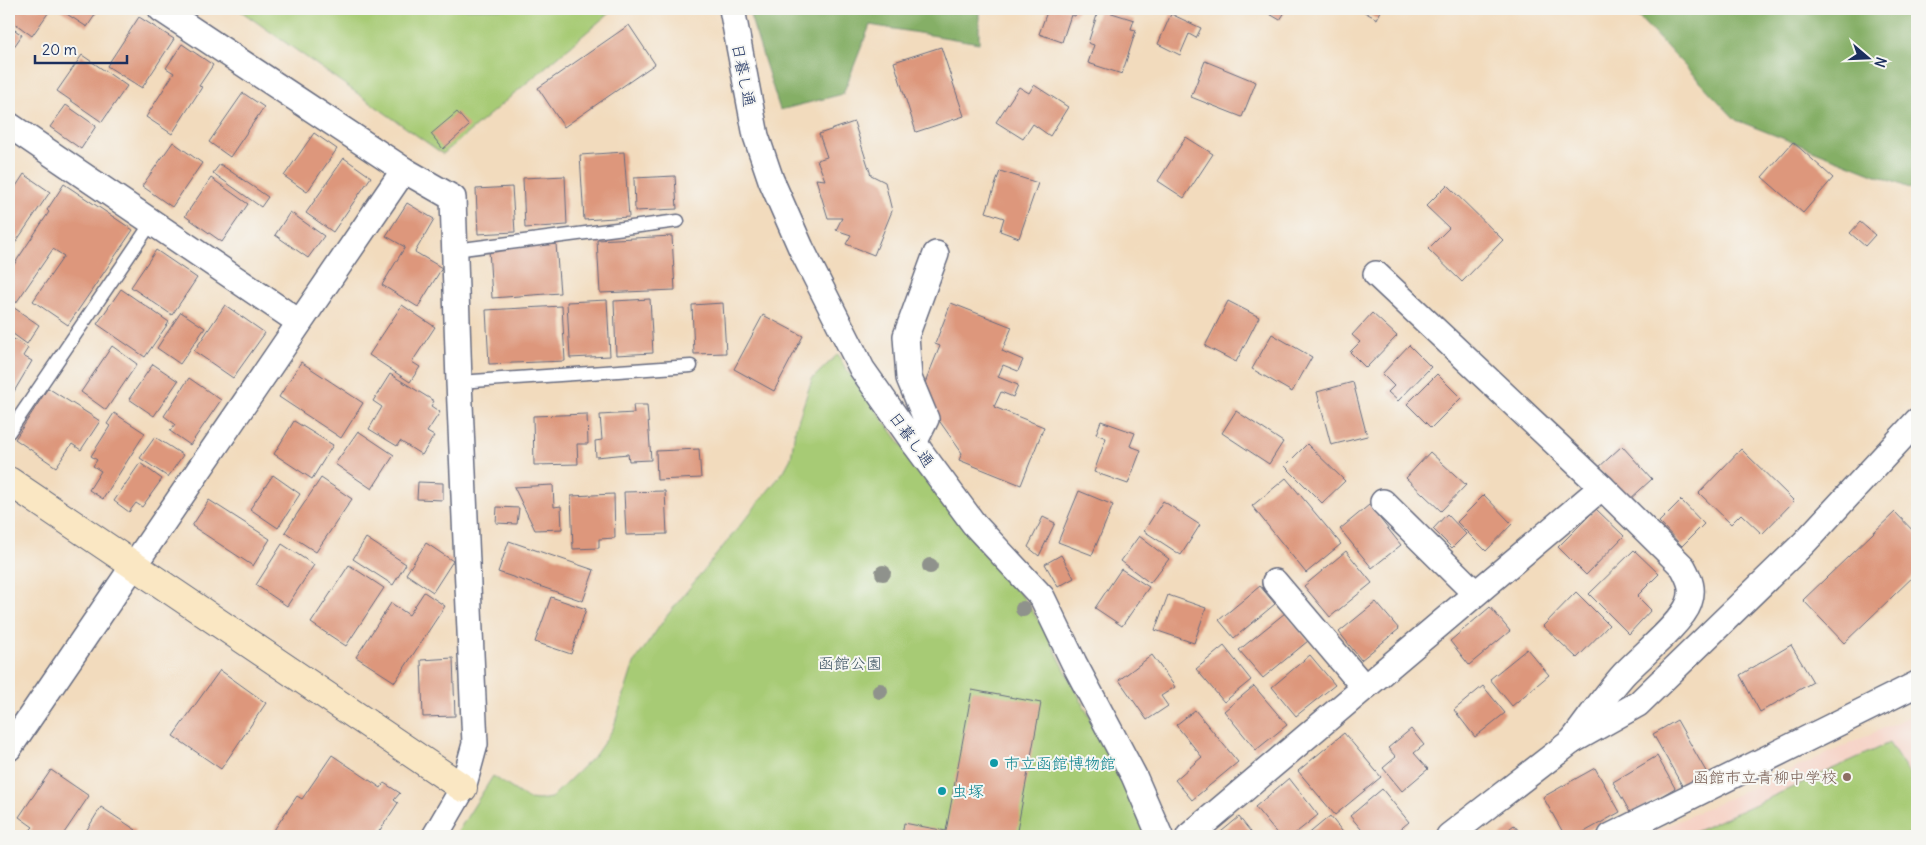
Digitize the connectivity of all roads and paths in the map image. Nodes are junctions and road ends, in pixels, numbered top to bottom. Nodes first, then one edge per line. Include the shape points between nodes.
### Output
1 (161, 9) edge
2 (732, 9) edge
3 (9, 125) edge
4 (404, 170) junction
5 (678, 221) dead end
6 (152, 222) junction
7 (456, 250) junction
8 (936, 254) dead end
9 (1376, 274) dead end
10 (299, 322) junction
11 (691, 366) dead end
12 (459, 382) junction
13 (1917, 420) edge
14 (9, 432) edge
15 (914, 443) junction
16 (9, 481) edge
17 (1602, 487) junction
18 (1383, 502) dead end
19 (133, 566) junction
20 (1276, 582) dead end
21 (1475, 593) junction
22 (1917, 684) edge
23 (1364, 687) junction
24 (16, 721) edge
25 (1572, 741) junction
26 (9, 748) edge
27 (463, 788) junction
28 (435, 836) edge
29 (1160, 836) edge
30 (1189, 836) edge
31 (1449, 836) edge
32 (1611, 836) edge

1 - 4 street
2 - 15 street, 日暮し通 via 756,136 771,180 862,369
3 - 6 street
4 - 7 street via 452,198
4 - 10 street
5 - 7 lane
6 - 10 street
6 - 14 lane
7 - 12 street
8 - 15 street via 906,336 909,378 926,418
9 - 17 street
10 - 19 street
11 - 12 lane
12 - 27 street via 476,744
13 - 25 street via 1804,543 1638,704
15 - 29 street, 日暮し通 via 974,524 1042,597 1134,776
16 - 19 street
17 - 21 street
17 - 25 street via 1683,567 1692,590 1679,619 1623,676
18 - 21 street
19 - 24 street
19 - 27 street
20 - 23 street
21 - 23 street
22 - 32 street
23 - 30 street
24 - 26 street
25 - 31 street
27 - 28 street

